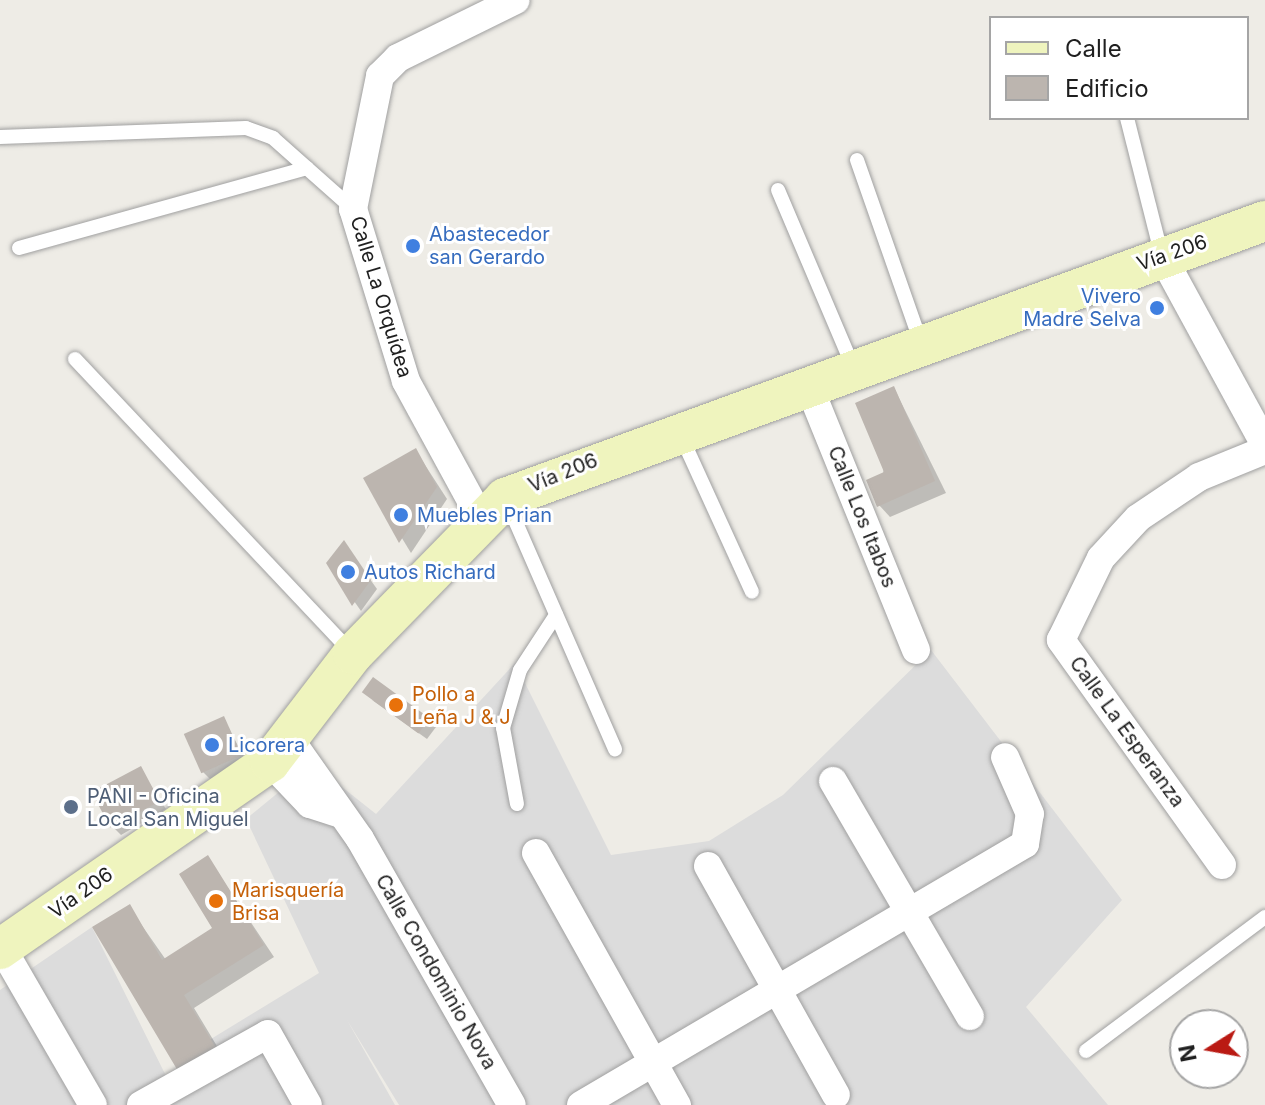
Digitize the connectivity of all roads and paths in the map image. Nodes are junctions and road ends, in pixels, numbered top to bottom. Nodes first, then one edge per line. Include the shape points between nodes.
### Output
1 (516, 0) edge
2 (1128, 120) edge
3 (0, 137) edge
4 (857, 160) dead end
5 (307, 168) junction
6 (778, 190) dead end
7 (353, 209) junction
8 (1265, 221) edge
9 (19, 248) dead end
10 (1162, 256) junction
11 (921, 343) junction
12 (75, 359) dead end
13 (853, 368) junction
14 (808, 384) junction
15 (679, 430) junction
16 (1265, 447) edge
17 (492, 508) junction
18 (752, 592) dead end
19 (556, 615) junction
20 (916, 650) dead end
21 (353, 654) junction
22 (615, 749) dead end
23 (279, 750) junction
24 (1005, 757) dead end
25 (833, 781) dead end
26 (517, 804) dead end
27 (536, 853) dead end
28 (1222, 865) dead end
29 (708, 866) dead end
30 (911, 912) junction
31 (1265, 917) edge
32 (1, 948) edge
33 (780, 990) junction
34 (970, 1016) dead end
35 (1086, 1051) dead end
36 (653, 1065) junction
37 (836, 1095) dead end
38 (93, 1105) edge
39 (141, 1105) edge
40 (308, 1105) edge
41 (512, 1105) edge
42 (581, 1105) edge
43 (677, 1105) edge

1 - 7 street, Calle La Orquídea via 398,58 380,76
2 - 10 lane
3 - 5 lane via 246,128 273,138
4 - 11 lane
5 - 7 lane
5 - 9 lane
6 - 13 lane
7 - 17 street, Calle La Orquídea via 406,381
8 - 10 main road, Vía 206
10 - 11 main road, Vía 206
10 - 16 street, Calle La Esperanza
11 - 13 main road, Vía 206
12 - 21 lane
13 - 14 main road, Vía 206
14 - 15 main road, Vía 206
14 - 20 street, Calle Los Itabos
15 - 17 main road, Vía 206
15 - 18 lane
16 - 28 street, Calle La Esperanza via 1199,477 1138,518 1101,558 1061,640
17 - 19 lane
17 - 21 main road, Vía 206
19 - 22 lane
19 - 26 lane via 520,670 503,728
21 - 23 main road, Vía 206
23 - 32 main road, Vía 206
23 - 41 street, Calle Condominio Nova via 310,804 337,813 360,839
24 - 30 street via 1030,814 1025,844
25 - 30 street
27 - 36 street
29 - 33 street
30 - 33 street
30 - 34 street
31 - 35 lane
32 - 38 street
33 - 36 street
33 - 37 street
36 - 42 street
36 - 43 street
39 - 40 street via 268,1034

